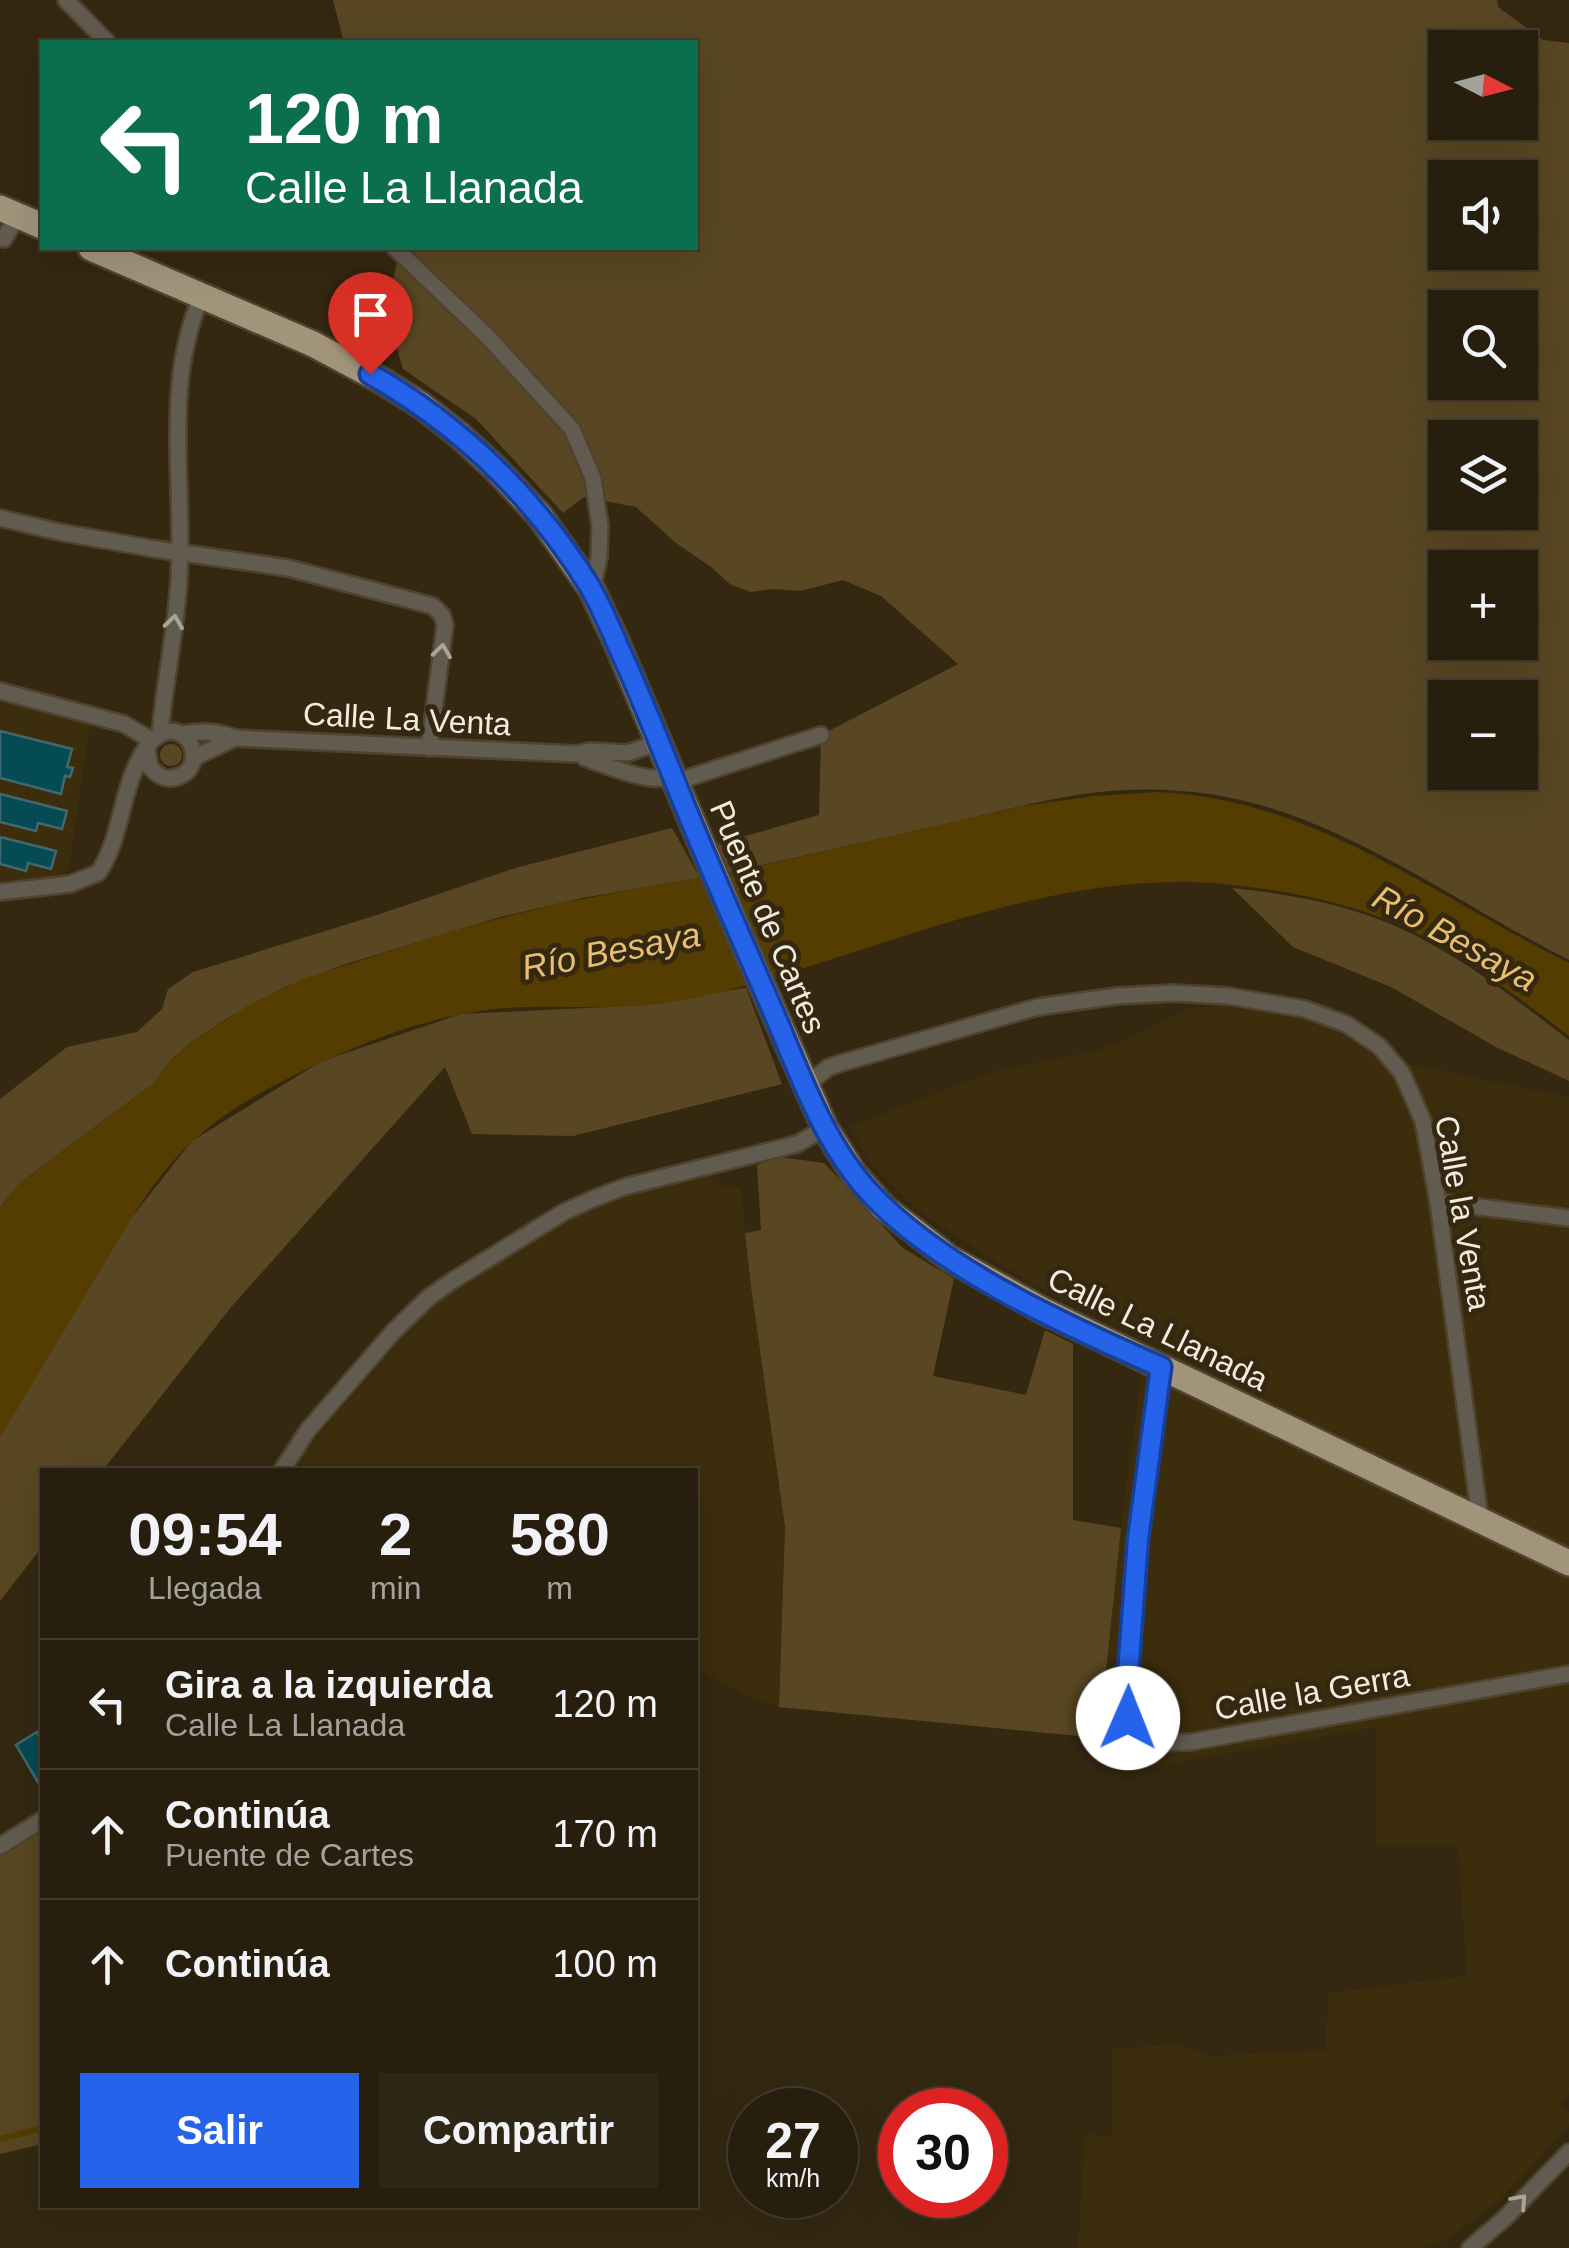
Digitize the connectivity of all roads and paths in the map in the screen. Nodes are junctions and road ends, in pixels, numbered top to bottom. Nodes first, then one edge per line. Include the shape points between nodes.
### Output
1 (66, 0) edge
2 (104, 40) edge
3 (9, 212) edge
4 (40, 225) edge
5 (0, 238) edge
6 (97, 250) edge
7 (397, 250) edge
8 (202, 295) junction
9 (0, 518) edge
10 (180, 551) junction
11 (592, 590) junction
12 (0, 691) edge
13 (182, 734) junction
14 (821, 735) dead end
15 (234, 738) junction
16 (152, 741) junction
17 (659, 742) junction
18 (429, 748) junction
19 (576, 754) junction
20 (193, 758) junction
21 (152, 771) junction
22 (129, 783) junction
23 (676, 784) junction
24 (0, 892) edge
25 (801, 1075) junction
26 (824, 1128) junction
27 (1438, 1202) junction
28 (1569, 1218) edge
29 (1161, 1367) junction
30 (283, 1468) edge
31 (1480, 1519) junction
32 (1569, 1563) edge
33 (1569, 1674) edge
34 (40, 1821) edge
35 (0, 1846) edge
36 (1569, 2152) edge
37 (1470, 2248) edge

1 - 2 street
3 - 4 highway
3 - 5 street
6 - 8 highway, Puente de Cartes
7 - 11 street via 572,429 593,478 600,526
8 - 10 street via 186,342 178,404
8 - 11 highway, Puente de Cartes via 329,352 432,413 523,498
9 - 10 street
16 -> 10 street
18 -> 10 street via 445,635 438,609 288,568
11 - 17 highway, Puente de Cartes
12 - 16 street via 124,724
13 - 15 street, Calle La Venta
13 - 16 street
13 - 20 street
14 - 23 street
15 - 18 street, Calle La Venta
15 - 20 street, Calle La Venta
16 - 21 street
16 - 22 street
17 - 19 street, Calle La Venta via 628,753
17 - 23 highway, Puente de Cartes
18 - 19 street, Calle La Venta
19 - 23 street, Calle La Venta
20 - 21 street via 178,776
21 - 22 street
22 - 24 street via 98,872 70,884
23 - 25 highway, Puente de Cartes
25 - 26 highway, Calle La Llanada
25 - 27 street, Calle la Venta via 1038,1007 1116,996 1228,996 1306,1009 1346,1024 1402,1073 1423,1122
26 - 29 highway, Calle La Llanada via 868,1192 926,1242 1042,1310
26 - 30 street via 798,1144 624,1186 564,1212 452,1280 394,1331
27 - 28 street
27 - 31 street, Calle la Venta
29 - 31 highway, Calle La Llanada
29 - 33 street, Calle la Gerra via 1138,1539 1126,1701 1132,1731 1154,1743 1190,1742
31 - 32 highway, Calle La Llanada
34 - 35 street
37 -> 36 street

